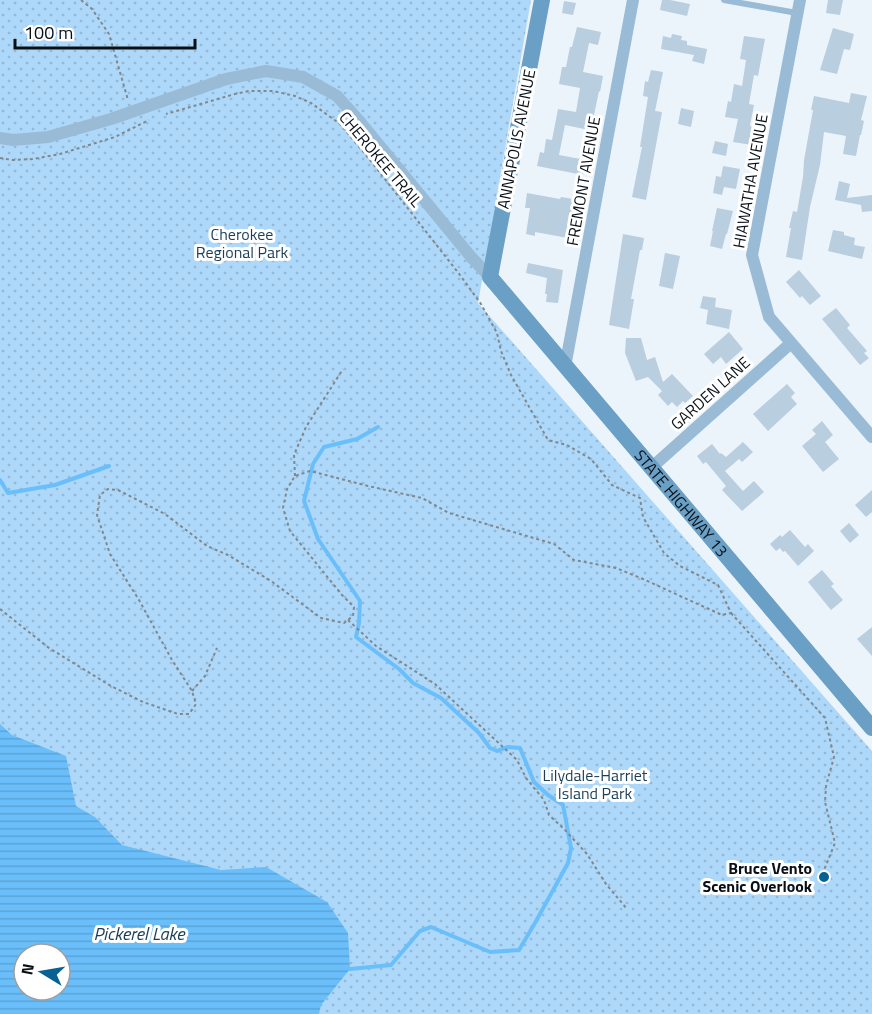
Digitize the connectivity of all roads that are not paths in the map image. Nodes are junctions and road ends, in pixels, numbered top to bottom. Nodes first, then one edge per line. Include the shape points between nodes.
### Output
1 (542, 0) edge
2 (633, 0) edge
3 (724, 0) edge
4 (800, 0) edge
5 (797, 13) junction
6 (0, 138) edge
7 (490, 277) junction
8 (791, 343) junction
9 (565, 367) junction
10 (872, 437) edge
11 (651, 468) junction
12 (872, 728) edge

1 - 7 street, ANNAPOLIS AVENUE
2 - 9 street, FREMONT AVENUE
3 - 5 lane
4 - 5 street, HIAWATHA AVENUE
5 - 8 street, HIAWATHA AVENUE via 752,255 769,317
6 - 7 street via 48,137 266,71 303,77 337,96
7 - 9 street, STATE HIGHWAY 13
8 - 10 street, HIAWATHA AVENUE
8 - 11 street, GARDEN LANE
9 - 11 street, STATE HIGHWAY 13
11 - 12 street, STATE HIGHWAY 13

